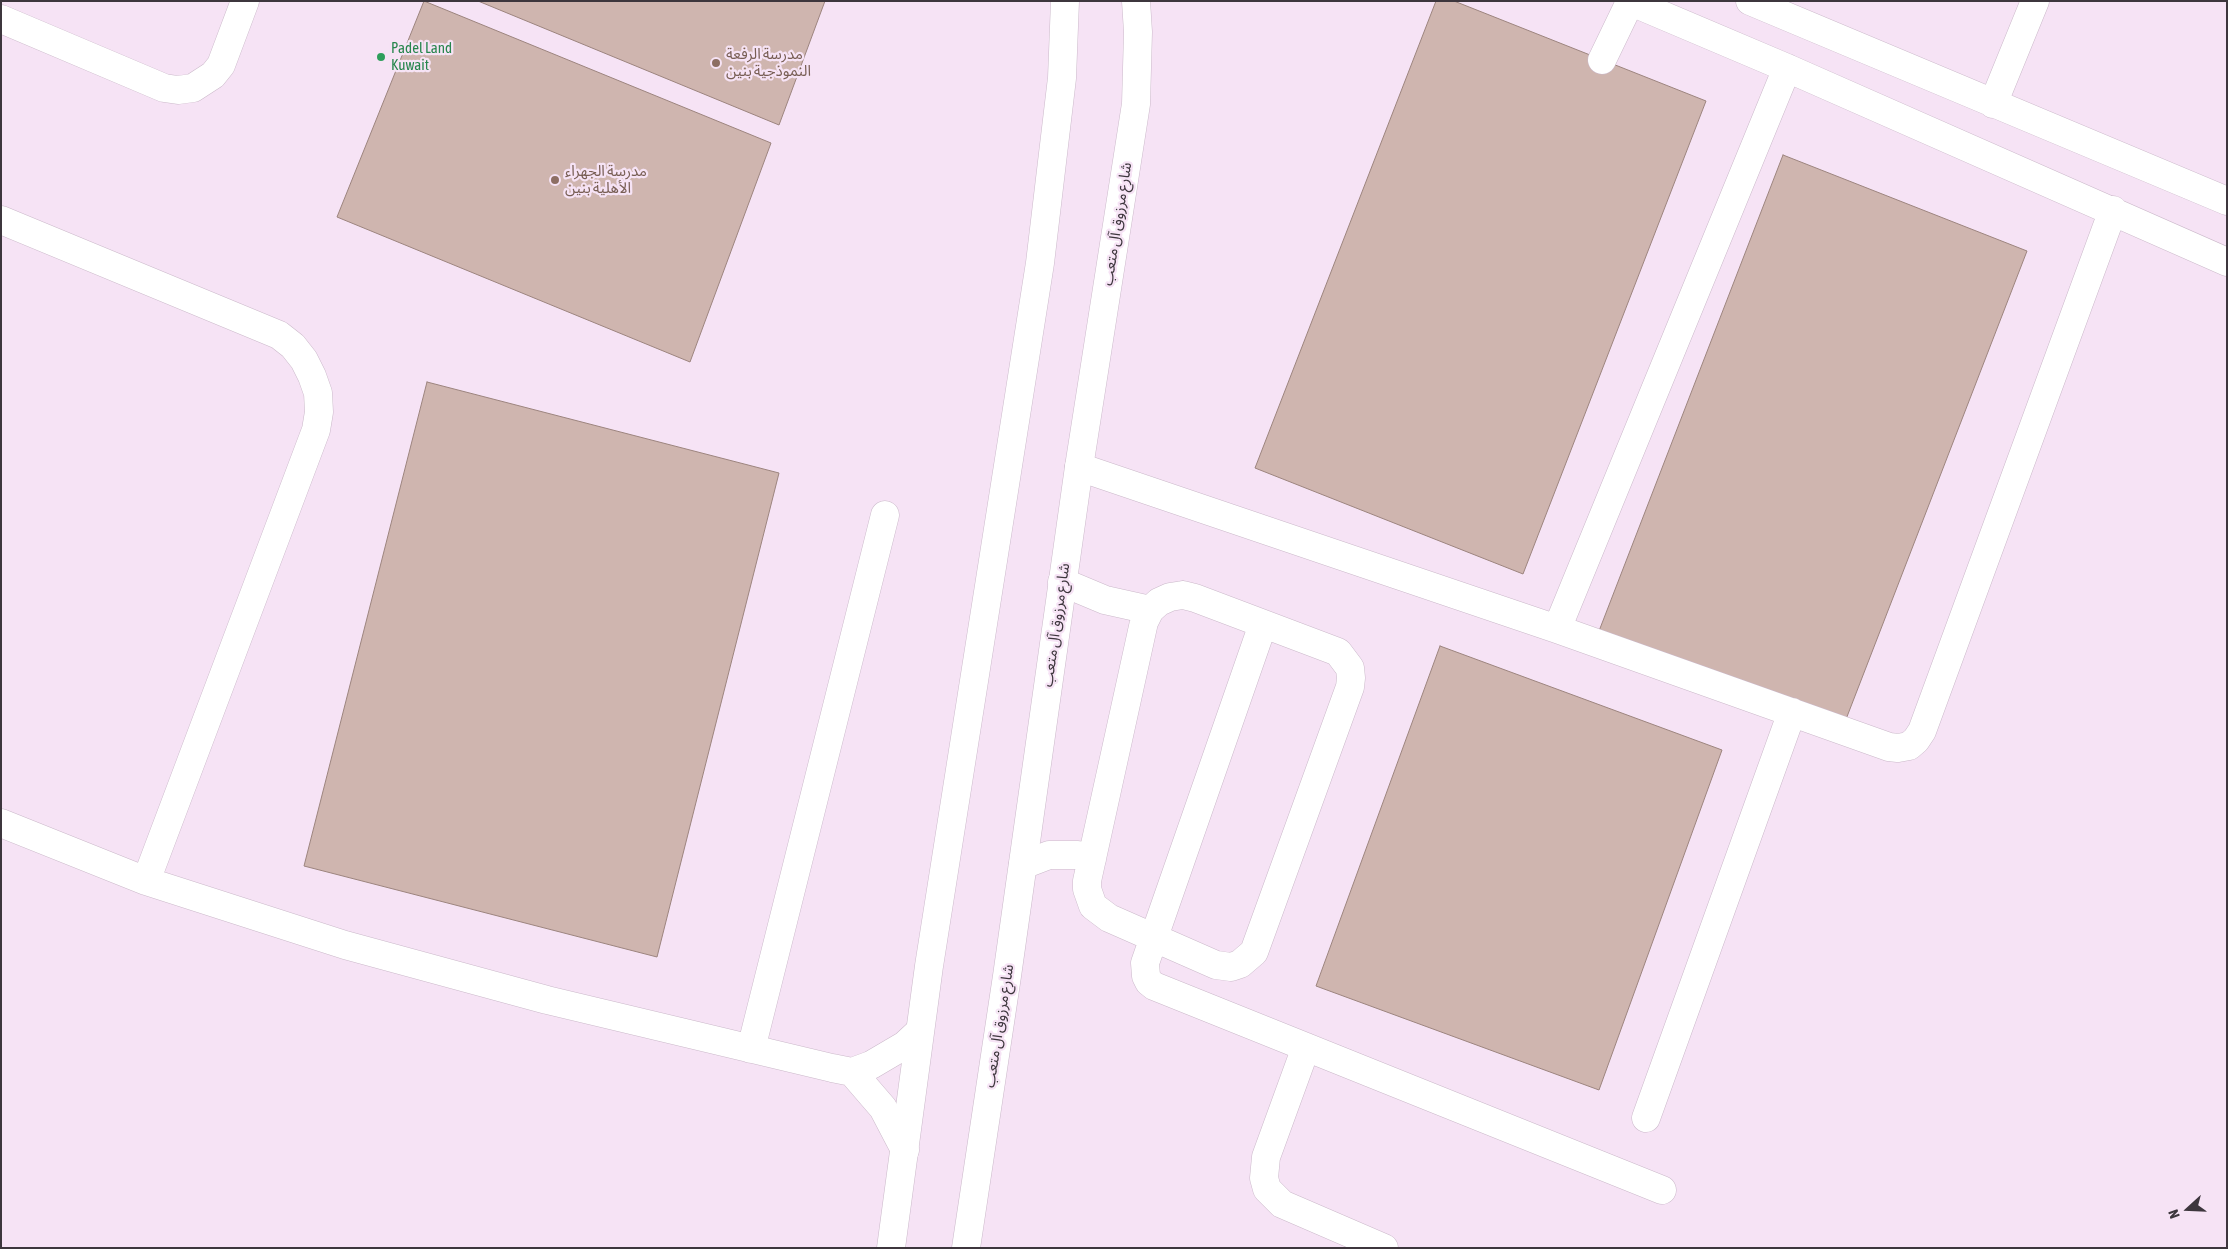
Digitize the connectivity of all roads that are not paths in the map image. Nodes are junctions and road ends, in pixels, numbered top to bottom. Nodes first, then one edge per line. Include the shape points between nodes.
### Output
1 (245, 1) edge
2 (1065, 1) edge
3 (1136, 1) edge
4 (1750, 1) edge
5 (2035, 1) edge
6 (1630, 2) edge
7 (1, 19) edge
8 (1602, 60) dead end
9 (1787, 68) junction
10 (1993, 104) junction
11 (2227, 201) edge
12 (2113, 210) junction
13 (1, 220) edge
14 (2227, 262) edge
15 (1078, 467) junction
16 (885, 516) dead end
17 (1062, 582) junction
18 (1150, 610) junction
19 (1263, 624) junction
20 (1557, 628) junction
21 (1792, 712) junction
22 (1, 823) edge
23 (1092, 859) junction
24 (1023, 864) junction
25 (146, 880) junction
26 (1154, 938) junction
27 (920, 1032) junction
28 (1306, 1047) junction
29 (751, 1049) junction
30 (852, 1072) junction
31 (1646, 1118) dead end
32 (905, 1150) junction
33 (1662, 1190) dead end
34 (891, 1248) edge
35 (966, 1248) edge
36 (1384, 1248) edge

1 - 7 main road via 221,65 204,83 178,90 164,88
2 - 27 main road via 1062,78 1040,263
3 - 15 main road, شارع مرزوق آل متعب via 1136,104
4 - 10 main road
5 - 10 main road
6 - 8 main road
6 - 9 main road
9 - 12 main road
9 - 20 main road
10 - 11 main road
12 - 14 main road
12 - 21 main road via 1922,731 1908,746 1889,747
13 - 25 main road via 279,336 304,360 318,394 316,430
15 - 17 main road, شارع مرزوق آل متعب
15 - 20 main road
16 - 29 main road
17 - 18 main road via 1105,600
17 - 24 main road, شارع مرزوق آل متعب
18 - 19 main road via 1170,597 1183,595
18 - 23 main road via 1144,622
19 - 26 main road
19 - 26 main road via 1338,652 1350,668 1350,687 1254,952 1240,964 1223,966
20 - 21 main road
21 - 31 main road
22 - 25 main road
23 - 24 main road via 1078,855 1049,855
23 - 26 main road via 1087,889 1093,906 1109,918
24 - 35 main road, شارع مرزوق آل متعب
25 - 29 main road via 345,945 547,1000
26 - 28 main road via 1144,969 1154,986
27 - 30 main road via 888,1056
27 - 32 main road
28 - 33 main road
28 - 36 main road via 1266,1157 1264,1178 1267,1189 1282,1204
29 - 30 main road
30 - 32 main road via 883,1108
32 - 34 main road

